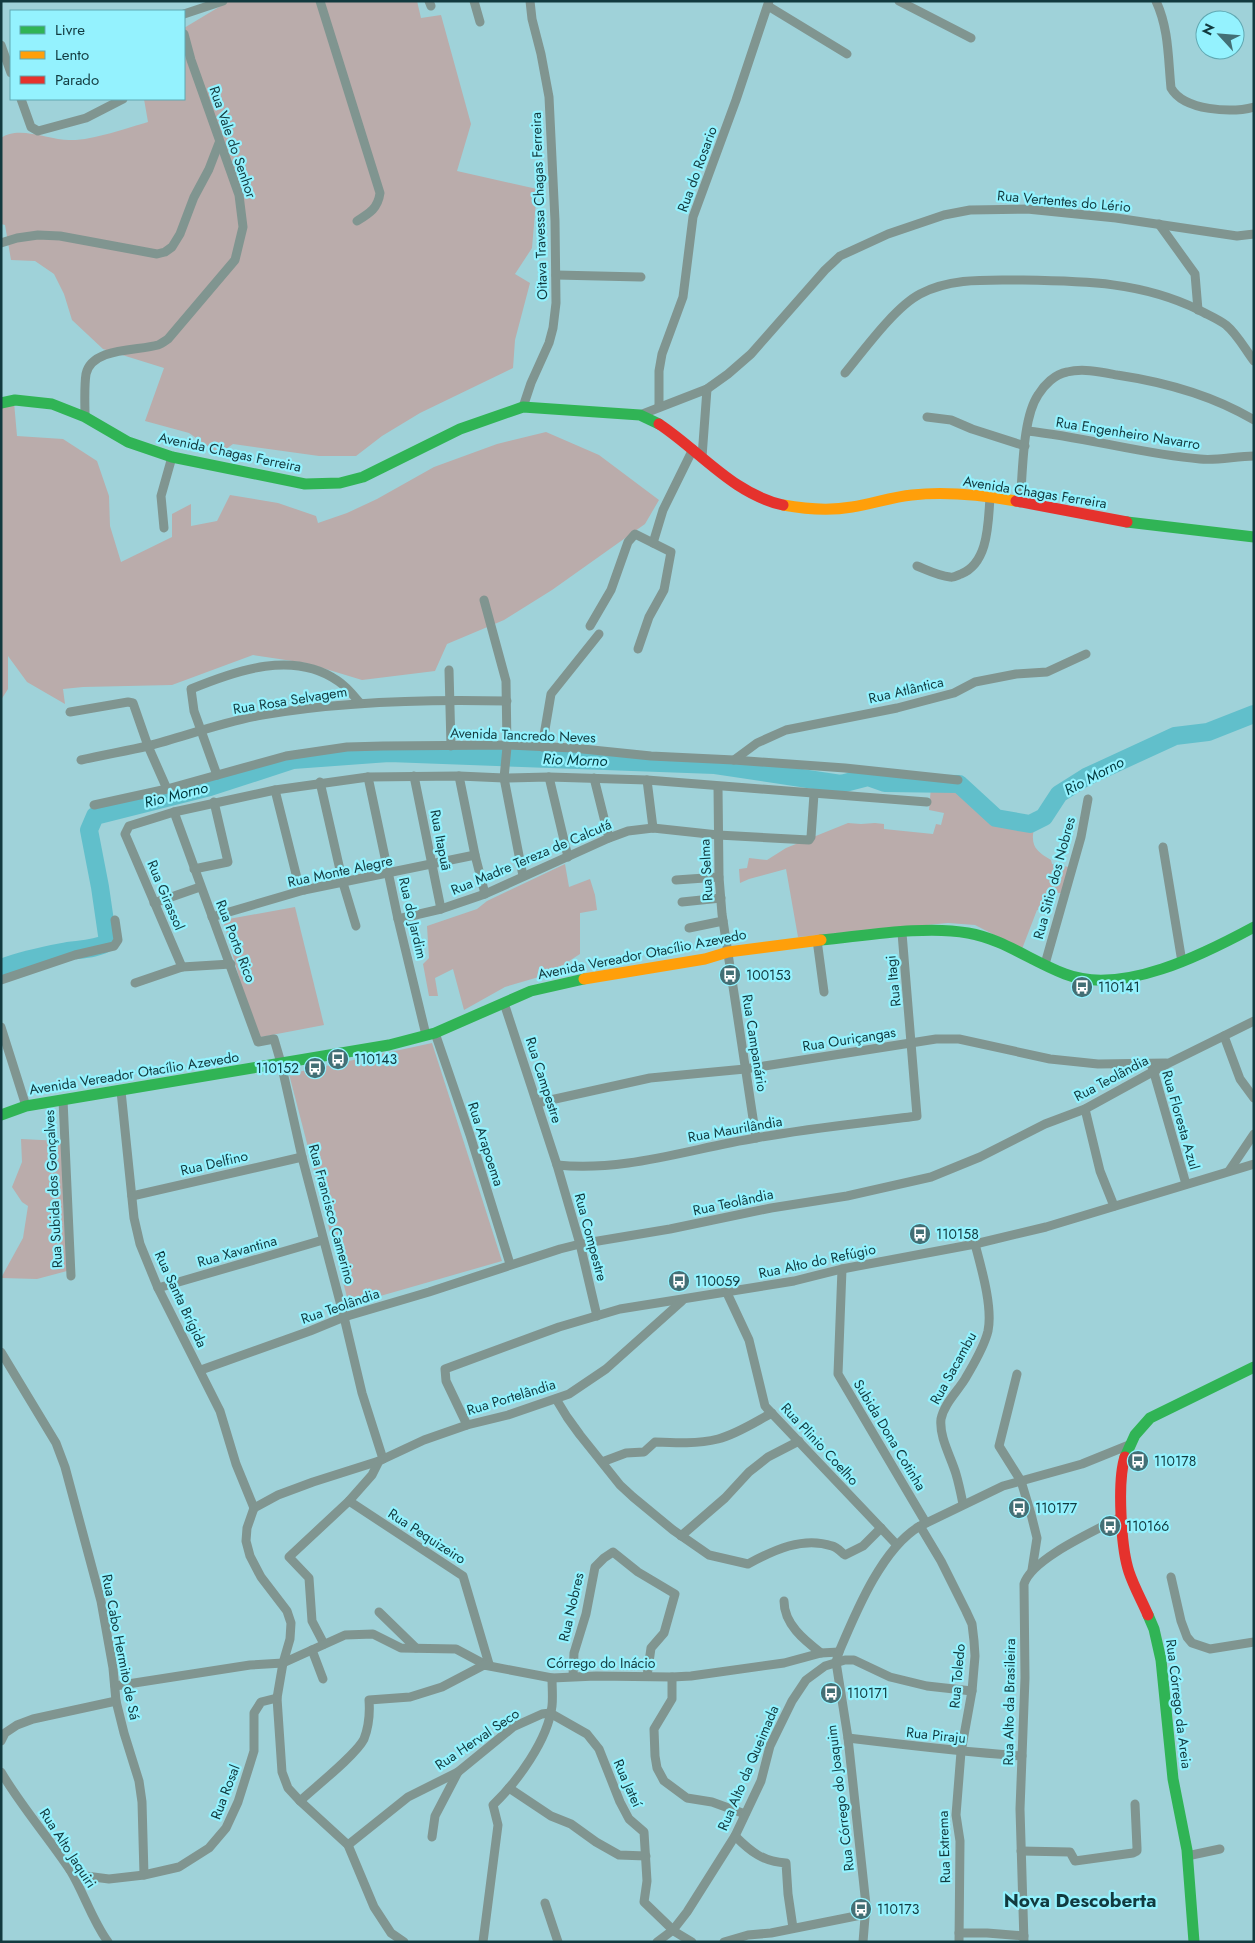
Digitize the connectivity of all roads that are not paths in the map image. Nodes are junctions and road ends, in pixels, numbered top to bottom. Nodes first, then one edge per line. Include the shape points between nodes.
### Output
1 (224, 1) edge
2 (320, 1) edge
3 (474, 1) edge
4 (530, 1) edge
5 (899, 1) edge
6 (1156, 1) edge
7 (768, 4) edge
8 (185, 14) edge
9 (480, 22) dead end
10 (185, 38) edge
11 (971, 38) dead end
12 (1, 45) edge
13 (846, 54) dead end
14 (10, 70) edge
15 (20, 100) edge
16 (120, 100) edge
17 (1254, 107) edge
18 (219, 143) junction
19 (357, 221) dead end
20 (1159, 224) junction
21 (1254, 234) edge
22 (1, 243) edge
23 (556, 275) junction
24 (641, 277) dead end
25 (1198, 310) junction
26 (1254, 361) edge
27 (845, 373) dead end
28 (707, 389) junction
29 (1, 402) edge
30 (523, 407) junction
31 (659, 407) junction
32 (640, 416) junction
33 (927, 416) dead end
34 (85, 417) junction
35 (1254, 420) edge
36 (1027, 431) junction
37 (1025, 446) junction
38 (697, 453) junction
39 (1254, 456) edge
40 (172, 457) junction
41 (990, 498) junction
42 (1020, 503) junction
43 (164, 528) dead end
44 (1254, 537) edge
45 (653, 543) junction
46 (917, 566) dead end
47 (484, 600) dead end
48 (590, 626) dead end
49 (599, 634) dead end
50 (638, 650) dead end
51 (1086, 654) dead end
52 (449, 670) dead end
53 (450, 700) junction
54 (507, 701) junction
55 (360, 703) junction
56 (70, 712) dead end
57 (200, 730) junction
58 (148, 746) junction
59 (451, 746) junction
60 (507, 746) junction
61 (542, 747) junction
62 (81, 760) dead end
63 (734, 760) junction
64 (217, 775) junction
65 (505, 775) junction
66 (414, 776) junction
67 (459, 776) junction
68 (368, 777) junction
69 (549, 777) junction
70 (594, 778) junction
71 (647, 780) junction
72 (958, 780) dead end
73 (320, 782) junction
74 (718, 787) junction
75 (167, 789) junction
76 (275, 790) junction
77 (814, 794) junction
78 (1088, 799) dead end
79 (214, 802) junction
80 (927, 802) dead end
81 (94, 805) dead end
82 (174, 812) junction
83 (653, 828) junction
84 (718, 835) junction
85 (610, 838) junction
86 (1163, 847) dead end
87 (475, 855) junction
88 (568, 857) junction
89 (431, 866) junction
90 (194, 869) junction
91 (389, 874) junction
92 (522, 876) junction
93 (719, 878) junction
94 (676, 880) dead end
95 (343, 883) junction
96 (200, 887) junction
97 (304, 890) junction
98 (485, 894) junction
99 (721, 898) junction
100 (154, 902) junction
101 (682, 902) dead end
102 (441, 909) junction
103 (212, 917) junction
104 (398, 919) junction
105 (115, 920) dead end
106 (723, 921) junction
107 (356, 926) dead end
108 (1254, 927) edge
109 (689, 928) dead end
110 (902, 933) junction
111 (817, 940) junction
112 (728, 952) junction
113 (1182, 962) junction
114 (231, 964) junction
115 (1045, 964) junction
116 (182, 967) junction
117 (1, 980) edge
118 (136, 984) dead end
119 (824, 992) dead end
120 (504, 1003) junction
121 (1254, 1022) edge
122 (1, 1027) edge
123 (430, 1034) junction
124 (1224, 1036) junction
125 (912, 1044) junction
126 (281, 1063) junction
127 (1167, 1064) joint
128 (1152, 1067) junction
129 (745, 1069) junction
130 (121, 1091) junction
131 (1254, 1098) edge
132 (63, 1100) junction
133 (537, 1103) junction
134 (26, 1106) junction
135 (1085, 1109) junction
136 (1, 1115) edge
137 (918, 1116) joint
138 (1254, 1134) edge
139 (756, 1138) junction
140 (302, 1157) junction
141 (1254, 1164) edge
142 (557, 1165) junction
143 (1229, 1171) junction
144 (1186, 1184) junction
145 (132, 1196) junction
146 (1114, 1206) junction
147 (323, 1240) junction
148 (580, 1244) junction
149 (975, 1244) junction
150 (510, 1264) junction
151 (842, 1269) junction
152 (71, 1276) dead end
153 (158, 1288) junction
154 (727, 1293) junction
155 (683, 1300) junction
156 (597, 1316) junction
157 (344, 1317) junction
158 (1, 1352) edge
159 (1254, 1367) edge
160 (201, 1370) junction
161 (1017, 1374) dead end
162 (556, 1398) junction
163 (772, 1413) junction
164 (467, 1425) junction
165 (799, 1441) junction
166 (1129, 1445) junction
167 (381, 1460) junction
168 (602, 1462) junction
169 (1021, 1480) junction
170 (349, 1501) junction
171 (963, 1504) junction
172 (254, 1508) junction
173 (1122, 1517) junction
174 (923, 1524) junction
175 (881, 1528) junction
176 (682, 1536) junction
177 (896, 1545) junction
178 (1032, 1570) junction
179 (1170, 1577) dead end
180 (784, 1601) dead end
181 (379, 1612) dead end
182 (1254, 1642) edge
183 (324, 1644) junction
184 (416, 1648) junction
185 (312, 1650) junction
186 (839, 1652) junction
187 (821, 1653) junction
188 (836, 1662) junction
189 (283, 1663) junction
190 (488, 1664) junction
191 (573, 1676) junction
192 (647, 1676) junction
193 (672, 1677) junction
194 (552, 1678) junction
195 (323, 1679) dead end
196 (115, 1686) junction
197 (972, 1691) junction
198 (278, 1698) junction
199 (116, 1701) junction
200 (550, 1713) junction
201 (848, 1738) junction
202 (1, 1742) edge
203 (961, 1752) junction
204 (1022, 1756) junction
205 (1, 1772) edge
206 (458, 1772) junction
207 (509, 1788) junction
208 (300, 1801) junction
209 (1135, 1804) dead end
210 (745, 1814) junction
211 (735, 1836) junction
212 (432, 1837) dead end
213 (348, 1845) junction
214 (1220, 1849) dead end
215 (1021, 1851) junction
216 (646, 1856) junction
217 (1187, 1856) junction
218 (70, 1870) junction
219 (144, 1875) junction
220 (545, 1903) dead end
221 (866, 1914) junction
222 (793, 1928) junction
223 (672, 1930) junction
224 (959, 1938) edge
225 (1024, 1939) edge
226 (108, 1942) edge
227 (404, 1942) edge
228 (482, 1942) edge
229 (558, 1942) edge
230 (656, 1942) edge
231 (692, 1942) edge
232 (724, 1942) edge
233 (863, 1942) edge
234 (1194, 1942) edge

1 - 8 street
2 - 19 street via 380,193 374,210
3 - 9 street
4 - 23 street, Oitava Travessa Chagas Ferreira via 549,97
5 - 11 street
6 - 17 street via 1167,35 1171,88 1175,94 1183,100 1220,110
7 - 13 street
7 - 31 street, Rua do Rosario via 693,217 683,297 662,354
10 - 18 street, Rua Vale do Senhor
12 - 14 street
15 - 16 street via 31,127 38,131 86,118
18 - 22 street via 180,234 165,252 157,254 60,236 38,235
18 - 34 street, Rua Vale do Senhor via 239,195 244,227 235,260 168,339 159,344 111,353 90,365 86,373
20 - 21 street, Rua Vertentes do Lério via 1238,236
20 - 25 street via 1195,274
20 - 28 street, Rua Vertentes do Lério via 1073,214 970,210 944,215 888,234 840,256 751,354
23 - 24 street
23 - 30 street, Oitava Travessa Chagas Ferreira via 553,328
25 - 26 street via 1228,326
25 - 27 street via 1147,291 1075,280 953,282 921,293 904,305
28 - 31 street, Rua Vertentes do Lério
28 - 38 street
29 - 34 street, Avenida Chagas Ferreira via 14,400 52,404
30 - 32 street, Avenida Chagas Ferreira
30 - 40 street, Avenida Chagas Ferreira via 460,429 364,477 340,483 305,484
31 - 32 street, Rua Vertentes do Lério
32 - 38 street, Avenida Chagas Ferreira via 654,420
33 - 37 street via 951,420
34 - 40 street, Avenida Chagas Ferreira via 128,442
35 - 36 street via 1199,394 1145,379 1094,371 1067,372 1056,376 1038,394 1031,406
36 - 37 street
36 - 39 street, Rua Engenheiro Navarro via 1203,460
37 - 42 street
38 - 41 street, Avenida Chagas Ferreira via 756,497 785,504 844,508 908,495 939,493
38 - 45 street via 663,510
40 - 43 street via 161,496
41 - 42 street, Avenida Chagas Ferreira
41 - 46 street via 983,550 975,564 952,578
42 - 44 street, Avenida Chagas Ferreira via 1151,526
45 - 48 street via 635,534 628,542 611,590
45 - 50 street via 671,552 664,590 648,617
47 - 54 street via 506,681
49 - 61 street via 551,694
51 - 63 street, Rua Atlântica via 1048,672 975,682 954,693 897,708 786,730 757,742
52 - 53 street
53 - 54 street, Rua Rosa Selvagem
53 - 55 street, Rua Rosa Selvagem
53 - 59 street
54 - 60 street
55 - 57 street, Rua Rosa Selvagem via 261,716
55 - 57 street via 337,680 322,672 282,664 266,665 191,689
56 - 58 street via 128,702 133,704
57 - 58 street, Rua Rosa Selvagem
57 - 64 street
58 - 62 street, Rua Rosa Selvagem
58 - 75 street
59 - 60 street, Avenida Tancredo Neves
59 - 64 street, Avenida Tancredo Neves via 383,746 306,752
60 - 61 street, Avenida Tancredo Neves
60 - 65 street
61 - 63 street, Avenida Tancredo Neves
63 - 72 street, Avenida Tancredo Neves
64 - 75 street, Avenida Tancredo Neves
65 - 67 street
65 - 69 street
65 - 92 street
66 - 67 street
66 - 68 street
66 - 89 street, Rua Itapuã
67 - 87 street
68 - 73 street
68 - 91 street, Rua do Jardim
69 - 70 street
69 - 88 street
70 - 71 street
70 - 85 street
71 - 74 street
71 - 83 street
73 - 76 street
73 - 95 street
74 - 77 street
74 - 84 street, Rua Selma
75 - 81 street, Avenida Tancredo Neves
76 - 79 street
76 - 97 street via 299,886
77 - 80 street
77 - 84 street, Rua Madre Tereza de Calcutá via 809,840
78 - 115 street, Rua Sitio dos Nobres via 1077,853
79 - 82 street
79 - 90 street via 228,862
82 - 90 street, Rua Porto Rico
82 - 100 street, Rua Girassol via 129,826 125,834
83 - 84 street, Rua Madre Tereza de Calcutá
83 - 85 street, Rua Madre Tereza de Calcutá via 628,831
84 - 93 street, Rua Selma
85 - 88 street, Rua Madre Tereza de Calcutá
86 - 113 street
87 - 89 street, Rua Monte Alegre
87 - 98 street
88 - 92 street, Rua Madre Tereza de Calcutá
89 - 91 street, Rua Monte Alegre
89 - 102 street, Rua Itapuã
90 - 96 street, Rua Porto Rico
91 - 95 street, Rua Monte Alegre
91 - 104 street, Rua do Jardim
92 - 98 street, Rua Madre Tereza de Calcutá
93 - 94 street
93 - 99 street, Rua Selma
95 - 97 street, Rua Monte Alegre
95 - 107 street
96 - 100 street
96 - 103 street, Rua Porto Rico
97 - 103 street, Rua Monte Alegre
98 - 102 street, Rua Madre Tereza de Calcutá
99 - 101 street
99 - 106 street, Rua Selma
100 - 116 street, Rua Girassol
102 - 104 street, Rua Madre Tereza de Calcutá
103 - 114 street, Rua Porto Rico
104 - 123 street, Rua do Jardim
105 - 117 street via 118,940 114,946 75,955
106 - 109 street
106 - 112 street, Rua Selma
108 - 113 street, Avenida Vereador Otacílio Azevedo
110 - 111 street, Avenida Vereador Otacílio Azevedo
110 - 115 street, Avenida Vereador Otacílio Azevedo via 952,930 980,935
110 - 125 street, Rua Itagi
111 - 112 street, Avenida Vereador Otacílio Azevedo
111 - 119 street
112 - 120 street, Avenida Vereador Otacílio Azevedo via 705,959 564,982
112 - 129 street, Rua Campanário
113 - 115 street, Avenida Vereador Otacílio Azevedo via 1142,974 1105,980 1081,978
114 - 116 street
114 - 126 street, Rua Porto Rico via 258,1042 274,1039
116 - 118 street
120 - 123 street, Avenida Vereador Otacílio Azevedo
120 - 133 street, Rua Campestre
121 - 124 street, Rua Teolândia
122 - 134 street
123 - 126 street, Avenida Vereador Otacílio Azevedo via 388,1045
123 - 150 street, Rua Arapoema via 470,1135
124 - 127 street, Rua Teolândia
124 - 131 street via 1240,1079
125 - 128 street, Rua Ouriçangas via 959,1039 1050,1059
125 - 129 street, Rua Ouriçangas
125 - 137 street, Rua Itagi
126 - 130 street, Avenida Vereador Otacílio Azevedo
126 - 140 street, Rua Francisco Camerino
127 - 128 street, Rua Ouriçangas
128 - 135 street, Rua Teolândia
128 - 144 street, Rua Floresta Azul
129 - 133 street, Rua Ouriçangas via 650,1078
129 - 139 street, Rua Campanário
130 - 132 street, Avenida Vereador Otacílio Azevedo
130 - 145 street, Rua Santa Brígida
132 - 134 street, Avenida Vereador Otacílio Azevedo
132 - 152 street, Rua Subida dos Gonçalves
133 - 142 street, Rua Campestre
134 - 136 street, Avenida Vereador Otacílio Azevedo
135 - 146 street via 1096,1156
135 - 148 street, Rua Teolândia via 931,1177 670,1230
137 - 139 street, Rua Maurilândia
138 - 143 street
139 - 142 street, Rua Maurilândia via 625,1164 583,1168
140 - 145 street, Rua Delfino
140 - 147 street, Rua Francisco Camerino
141 - 143 street, Rua Alto do Refúgio
142 - 148 street, Rua Compestre
143 - 144 street, Rua Alto do Refúgio
144 - 146 street, Rua Alto do Refúgio
145 - 153 street, Rua Santa Brígida via 140,1244
146 - 149 street, Rua Alto do Refúgio
147 - 153 street, Rua Xavantina
147 - 157 street, Rua Francisco Camerino
148 - 150 street, Rua Teolândia
148 - 156 street, Rua Compestre
149 - 151 street, Rua Alto do Refúgio
149 - 171 street, Rua Sacambu via 984,1279 989,1325 971,1368 941,1419
150 - 157 street, Rua Teolândia
151 - 154 street, Rua Alto do Refúgio
151 - 174 street, Subida Dona Cotinha via 838,1374
153 - 160 street, Rua Santa Brígida
154 - 155 street, Rua Alto do Refúgio
154 - 163 street, Rua Plinio Coelho via 749,1340 765,1406
155 - 156 street, Rua Alto do Refúgio via 620,1309
155 - 162 street, Rua Portelândia via 606,1369 569,1394
156 - 164 street, Rua Alto do Refúgio via 445,1369 446,1381
157 - 160 street, Rua Teolândia
157 - 167 street, Rua Francisco Camerino
158 - 196 street, Rua Cabo Hermito de Sá via 56,1443 65,1467 101,1601
159 - 166 street, Rua Córrego da Areia via 1150,1418
160 - 172 street, Rua Santa Brígida via 220,1412
161 - 169 street, Rua Alto da Brasileira via 998,1446
162 - 164 street, Rua Portelândia
162 - 168 street
163 - 165 street, Rua Plinio Coelho
163 - 168 street via 719,1439 655,1442 644,1452 626,1453
164 - 167 street, Rua Portelândia
165 - 175 street, Rua Plinio Coelho
165 - 176 street via 768,1457 749,1472
166 - 169 street, Rua Córrego do Joaquim via 1082,1464
166 - 173 street, Rua Córrego da Areia via 1120,1487
167 - 170 street
167 - 172 street, Rua Portelândia via 278,1495
168 - 176 street via 626,1491
169 - 171 street, Rua Córrego do Joaquim
169 - 178 street, Rua Alto da Brasileira via 1037,1538
170 - 183 street via 289,1557 309,1578 312,1621
170 - 190 street, Rua Pequizeiro via 463,1576
171 - 174 street, Rua Córrego do Joaquim
172 - 189 street via 247,1528 250,1556 288,1612 291,1623
173 - 178 street via 1056,1552
173 - 217 street, Rua Córrego da Areia via 1129,1572 1154,1629 1161,1660 1168,1743
174 - 177 street, Rua Córrego do Joaquim
174 - 197 street, Rua Toledo via 972,1624 975,1656
175 - 176 street via 863,1546 845,1555 834,1546 800,1543 774,1550 748,1564 709,1555
175 - 177 street, Rua Plinio Coelho
177 - 186 street, Rua Córrego do Joaquim via 867,1593
178 - 204 street, Rua Alto da Brasileira via 1026,1577 1024,1592
179 - 182 street via 1181,1621 1192,1643 1210,1649
180 - 187 street via 786,1616 795,1629
181 - 184 street
183 - 184 street, Córrego do Inácio via 345,1635 373,1634 401,1648
183 - 185 street, Córrego do Inácio
184 - 190 street, Córrego do Inácio via 456,1649
185 - 189 street, Córrego do Inácio
185 - 195 street
186 - 187 street, Córrego do Inácio
186 - 188 street, Rua Córrego do Joaquim
187 - 193 street, Córrego do Inácio via 784,1663
188 - 197 street via 854,1660 890,1677 927,1686
188 - 201 street, Rua Córrego do Joaquim
188 - 210 street, Rua Alto da Queimada via 806,1680 792,1701 770,1746 761,1781
189 - 196 street
189 - 198 street
190 - 194 street, Córrego do Inácio
190 - 208 street via 442,1687 410,1697 369,1700 370,1713 364,1739
191 - 192 street, Córrego do Inácio
191 - 192 street, Rua Nobres via 574,1653 595,1567 613,1552 638,1572 675,1594 664,1633 650,1648
191 - 194 street, Córrego do Inácio
192 - 193 street, Córrego do Inácio
193 - 210 street via 672,1699 654,1729 657,1768 664,1781 687,1798 712,1802
194 - 200 street
196 - 199 street, Rua Cabo Hermito de Sá
197 - 203 street, Rua Toledo
198 - 208 street via 282,1772 288,1788
198 - 219 street, Rua Rosal via 261,1702 254,1713 254,1751 226,1828 209,1848 179,1867
199 - 202 street via 33,1719 5,1733
199 - 219 street, Rua Cabo Hermito de Sá via 139,1780
200 - 206 street, Rua Herval Seco via 513,1727
200 - 207 street via 533,1753
200 - 216 street, Rua Jateí via 587,1734 599,1749 629,1819 644,1832
201 - 203 street, Rua Piraju
201 - 221 street, Rua Córrego do Joaquim
203 - 204 street, Rua Piraju
203 - 224 street, Rua Extrema via 956,1815 960,1841
204 - 215 street, Rua Alto da Brasileira
205 - 218 street, Rua Alto Jaquiri
206 - 212 street via 435,1816
206 - 213 street, Rua Herval Seco via 408,1797
207 - 216 street via 619,1855
207 - 228 street via 493,1805 498,1824
208 - 213 street
209 - 215 street via 1137,1851 1133,1853 1075,1861 1070,1852
210 - 211 street, Rua Alto da Queimada
211 - 222 street via 751,1852 766,1860 786,1863
211 - 223 street, Rua Alto da Queimada via 700,1894
213 - 227 street via 374,1907 391,1932
214 - 217 street
215 - 225 street, Rua Alto da Brasileira
216 - 223 street, Rua Jateí via 644,1902
217 - 234 street, Rua Córrego da Areia
218 - 219 street, Rua Rosal via 109,1879
218 - 226 street, Rua Alto Jaquiri
220 - 229 street
221 - 222 street
221 - 233 street, Rua Córrego do Joaquim
222 - 232 street
223 - 230 street, Rua Alto da Queimada
223 - 231 street, Rua Jateí
224 - 225 street via 987,1933

